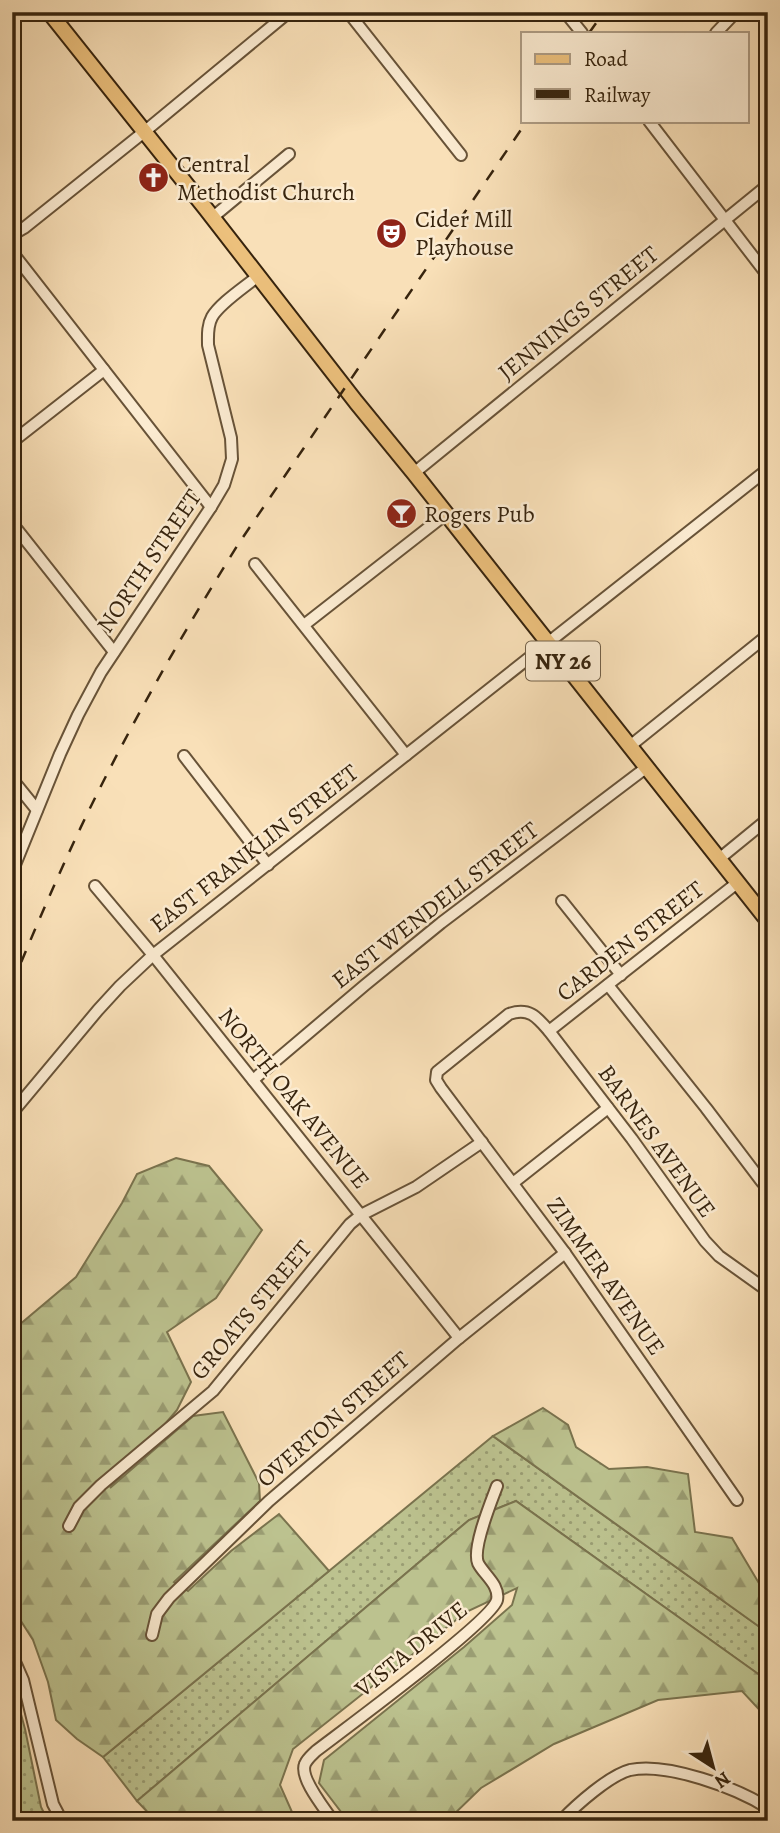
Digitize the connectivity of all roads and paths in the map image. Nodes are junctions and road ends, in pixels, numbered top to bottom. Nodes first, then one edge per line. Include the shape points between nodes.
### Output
1 (49, 12) edge
2 (289, 12) edge
3 (348, 12) edge
4 (565, 12) edge
5 (736, 12) edge
6 (581, 32) edge
7 (717, 32) edge
8 (650, 122) edge
9 (144, 132) junction
10 (289, 154) dead end
11 (461, 155) dead end
12 (768, 185) edge
13 (213, 217) junction
14 (725, 220) junction
15 (12, 235) edge
16 (12, 252) edge
17 (258, 276) junction
18 (768, 276) edge
19 (104, 370) junction
20 (12, 442) edge
21 (768, 469) edge
22 (414, 473) junction
23 (211, 507) junction
24 (446, 514) junction
25 (12, 523) edge
26 (255, 564) dead end
27 (304, 625) junction
28 (768, 635) edge
29 (548, 643) junction
30 (114, 652) junction
31 (629, 746) junction
32 (406, 755) junction
33 (184, 756) dead end
34 (647, 767) junction
35 (12, 779) edge
36 (37, 810) junction
37 (768, 819) edge
38 (719, 859) junction
39 (268, 865) junction
40 (12, 872) edge
41 (737, 883) junction
42 (95, 886) dead end
43 (562, 901) dead end
44 (768, 921) edge
45 (153, 955) junction
46 (621, 975) junction
47 (608, 985) junction
48 (550, 1031) junction
49 (253, 1080) junction
50 (436, 1080) joint
51 (608, 1108) junction
52 (12, 1113) edge
53 (482, 1142) junction
54 (513, 1183) junction
55 (768, 1187) edge
56 (360, 1215) junction
57 (565, 1253) junction
58 (768, 1292) edge
59 (459, 1338) junction
60 (498, 1486) dead end
61 (737, 1500) dead end
62 (69, 1526) dead end
63 (152, 1635) dead end
64 (12, 1656) edge
65 (768, 1808) edge
66 (62, 1821) edge
67 (333, 1821) edge
68 (561, 1821) edge

1 - 9 main road, NY 26
2 - 9 street
3 - 11 street
4 - 6 street
5 - 7 street
8 - 14 street
9 - 13 main road, NY 26
9 - 15 street
10 - 13 street
12 - 14 street, JENNINGS STREET
13 - 17 main road, NY 26
14 - 18 street
14 - 22 street, JENNINGS STREET
16 - 19 street
17 - 22 main road, NY 26
17 - 23 street, NORTH STREET via 222,306 208,330 232,459
19 - 20 street
19 - 23 street
21 - 29 street, EAST FRANKLIN STREET
22 - 24 main road, NY 26
23 - 30 street, NORTH STREET
24 - 27 street
24 - 29 main road, NY 26
25 - 30 street
26 - 27 street
27 - 32 street
28 - 31 street
29 - 31 main road, NY 26
29 - 32 street, EAST FRANKLIN STREET
30 - 36 street, NORTH STREET via 78,715
31 - 34 main road, NY 26
32 - 39 street, EAST FRANKLIN STREET
33 - 39 street
34 - 38 main road, NY 26
34 - 49 street, EAST WENDELL STREET via 442,923
35 - 36 street
36 - 40 street, NORTH STREET
37 - 38 street
38 - 41 main road, NY 26
39 - 45 street, EAST FRANKLIN STREET
41 - 44 main road, NY 26
41 - 46 street, CARDEN STREET
42 - 45 street, NORTH OAK AVENUE
43 - 46 street
45 - 49 street, NORTH OAK AVENUE
45 - 52 street, EAST FRANKLIN STREET via 98,1010
46 - 47 street, CARDEN STREET
47 - 48 street, CARDEN STREET
47 - 55 street
48 - 50 street, BARNES AVENUE via 530,1013 519,1010 509,1014 437,1072
48 - 51 street, BARNES AVENUE
49 - 56 street, NORTH OAK AVENUE
50 - 53 street, ZIMMER AVENUE
51 - 54 street
51 - 58 street, BARNES AVENUE via 705,1241
53 - 54 street, ZIMMER AVENUE
53 - 56 street, GROATS STREET via 416,1187
54 - 57 street, ZIMMER AVENUE
56 - 59 street, NORTH OAK AVENUE
56 - 62 street, GROATS STREET via 213,1391 101,1485 79,1507
57 - 59 street, OVERTON STREET
57 - 61 street, ZIMMER AVENUE
59 - 63 street, OVERTON STREET via 269,1502 169,1598 157,1614
60 - 67 street, VISTA DRIVE via 476,1551 497,1594 495,1605 474,1627 305,1761 303,1769 312,1791
64 - 66 street via 23,1680 53,1804
65 - 68 street via 713,1782 642,1769 614,1777

